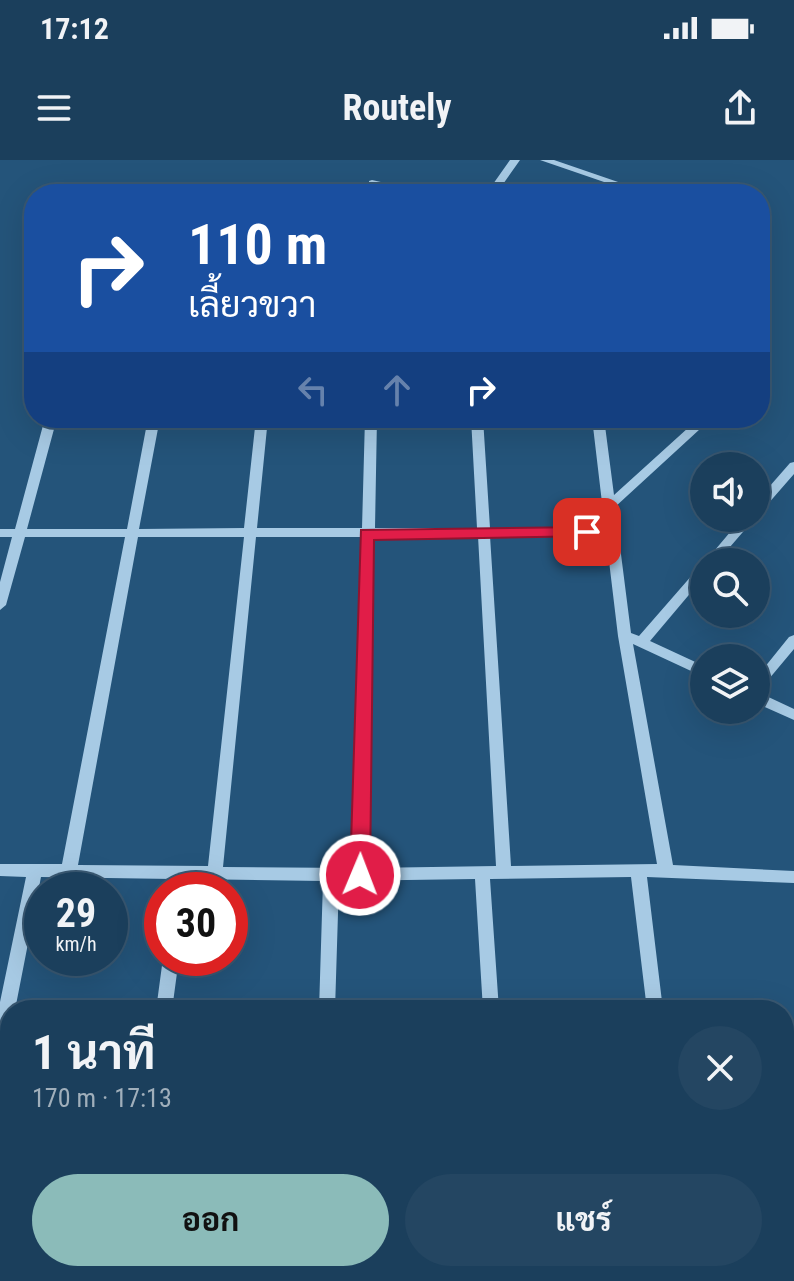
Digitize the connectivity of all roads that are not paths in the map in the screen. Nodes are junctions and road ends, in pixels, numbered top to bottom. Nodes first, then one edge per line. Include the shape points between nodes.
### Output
1 (514, 160) edge
2 (545, 160) edge
3 (372, 183) dead end
4 (377, 184) edge
5 (498, 184) edge
6 (618, 184) edge
7 (48, 428) edge
8 (152, 428) edge
9 (261, 428) edge
10 (371, 428) edge
11 (478, 428) edge
12 (599, 428) edge
13 (695, 428) edge
14 (794, 466) edge
15 (770, 494) edge
16 (610, 505) junction
17 (612, 532) junction
18 (737, 532) edge
19 (0, 533) edge
20 (19, 533) junction
21 (250, 533) junction
22 (483, 533) junction
23 (131, 534) junction
24 (366, 534) junction
25 (722, 548) edge
26 (690, 585) edge
27 (0, 605) edge
28 (625, 636) junction
29 (794, 640) edge
30 (641, 642) junction
31 (690, 665) edge
32 (770, 670) edge
33 (770, 704) edge
34 (794, 715) edge
35 (0, 870) edge
36 (35, 870) junction
37 (69, 870) junction
38 (638, 870) junction
39 (666, 871) junction
40 (181, 872) edge
41 (215, 872) edge
42 (248, 873) edge
43 (482, 873) junction
44 (504, 873) junction
45 (331, 875) junction
46 (360, 875) junction
47 (794, 877) edge
48 (169, 976) edge
49 (9, 1000) edge
50 (165, 1000) edge
51 (327, 1000) edge
52 (490, 1000) edge
53 (654, 1000) edge

1 - 5 street
2 - 6 street
3 - 4 street
7 - 20 street
8 - 23 street
9 - 21 street
10 - 24 street
11 - 22 street
12 - 16 street
13 - 16 street
14 - 15 street
16 - 17 street
17 - 22 street
17 - 28 street
18 - 25 street
19 - 20 street
20 - 23 street
20 - 27 street
21 - 23 street
21 - 24 street
21 - 41 street
22 - 24 street
22 - 44 street
23 - 37 street
24 - 46 street
26 - 30 street
28 - 30 street
28 - 39 street
29 - 32 street
30 - 31 street
33 - 34 street
35 - 36 street
36 - 37 street
36 - 49 street
37 - 40 street
38 - 39 street
38 - 44 street
38 - 53 street
39 - 47 street
42 - 45 street
43 - 44 street
43 - 46 street
43 - 52 street
45 - 46 street
45 - 51 street
48 - 50 street

